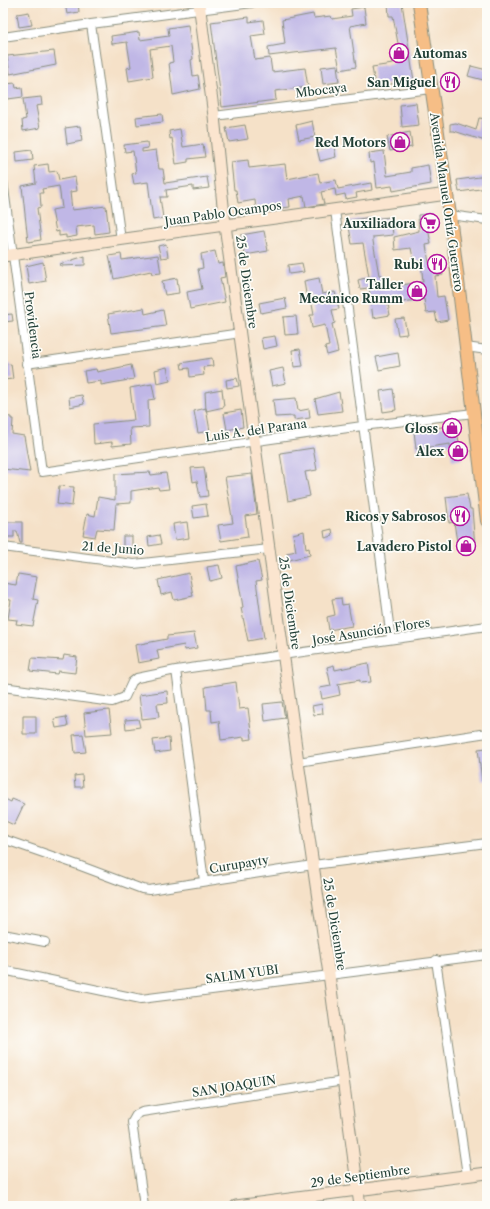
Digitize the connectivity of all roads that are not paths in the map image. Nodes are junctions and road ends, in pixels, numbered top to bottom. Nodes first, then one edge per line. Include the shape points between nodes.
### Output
1 (252, 3) edge
2 (419, 3) edge
3 (199, 6) edge
4 (91, 24) junction
5 (3, 38) edge
6 (431, 88) junction
7 (214, 116) junction
8 (3, 181) edge
9 (446, 194) junction
10 (335, 210) junction
11 (450, 215) junction
12 (487, 220) edge
13 (225, 225) junction
14 (121, 240) junction
15 (8, 256) edge
16 (241, 333) junction
17 (466, 347) junction
18 (487, 350) edge
19 (26, 364) junction
20 (474, 413) junction
21 (362, 426) junction
22 (255, 442) junction
23 (42, 472) joint
24 (485, 488) edge
25 (487, 521) edge
26 (3, 547) edge
27 (269, 549) junction
28 (487, 626) edge
29 (391, 639) junction
30 (284, 656) junction
31 (176, 670) junction
32 (3, 687) edge
33 (487, 733) edge
34 (298, 762) junction
35 (3, 839) edge
36 (487, 843) edge
37 (313, 865) junction
38 (204, 881) junction
39 (3, 934) edge
40 (45, 942) dead end
41 (487, 955) edge
42 (436, 960) junction
43 (3, 970) edge
44 (329, 974) junction
45 (344, 1081) junction
46 (487, 1173) edge
47 (467, 1175) junction
48 (358, 1190) junction
49 (144, 1206) edge
50 (236, 1206) edge
51 (360, 1206) edge

1 - 3 street
2 - 6 main road, Avenida Manuel Ortíz Guerrero
3 - 4 street
3 - 7 street, 25 de Diciembre
4 - 5 street
4 - 14 street
6 - 7 street, Mbocaya
6 - 9 main road, Avenida Manuel Ortíz Guerrero
7 - 13 street, 25 de Diciembre
8 - 15 street, Providencia
9 - 10 street, Juan Pablo Ocampos
9 - 11 main road, Avenida Manuel Ortíz Guerrero
10 - 13 street, Juan Pablo Ocampos
10 - 21 street
11 - 12 street
11 - 17 main road, Avenida Manuel Ortíz Guerrero
13 - 14 street, Juan Pablo Ocampos
13 - 16 street, 25 de Diciembre
14 - 15 street, Juan Pablo Ocampos
15 - 19 street, Providencia
16 - 19 street
16 - 22 street, 25 de Diciembre
17 - 18 street
17 - 20 main road, Avenida Manuel Ortíz Guerrero
19 - 23 street, Providencia
20 - 21 street, Luis A. del Parana
20 - 24 main road, Avenida Manuel Ortíz Guerrero
21 - 22 street, Luis A. del Parana
21 - 29 street
22 - 23 street, Luis A. del Parana
22 - 27 street, 25 de Diciembre
24 - 25 main road, Avenida Manuel Ortíz Guerrero
26 - 27 street, 21 de Junio via 134,564
27 - 30 street, 25 de Diciembre
28 - 29 street, José Asunción Flores
29 - 30 street, José Asunción Flores
30 - 31 street, José Asunción Flores
30 - 34 street, 25 de Diciembre
31 - 32 street, José Asunción Flores via 139,677 132,682 124,698 113,702
31 - 38 street
33 - 34 street
34 - 37 street, 25 de Diciembre
35 - 38 street, Curupayty via 142,889 157,890
36 - 37 street, Curupayty
37 - 38 street, Curupayty
37 - 44 street, 25 de Diciembre
39 - 40 street
41 - 42 street, SALIM YUBI
42 - 44 street, SALIM YUBI
42 - 47 street
43 - 44 street, SALIM YUBI via 142,999
44 - 45 street, 25 de Diciembre
45 - 48 street, 25 de Diciembre
45 - 49 street, SAN JOAQUIN via 136,1115 132,1122
46 - 47 street, 29 de Septiembre
47 - 48 street, 29 de Septiembre
48 - 50 street, 29 de Septiembre
48 - 51 street, 25 de Diciembre

